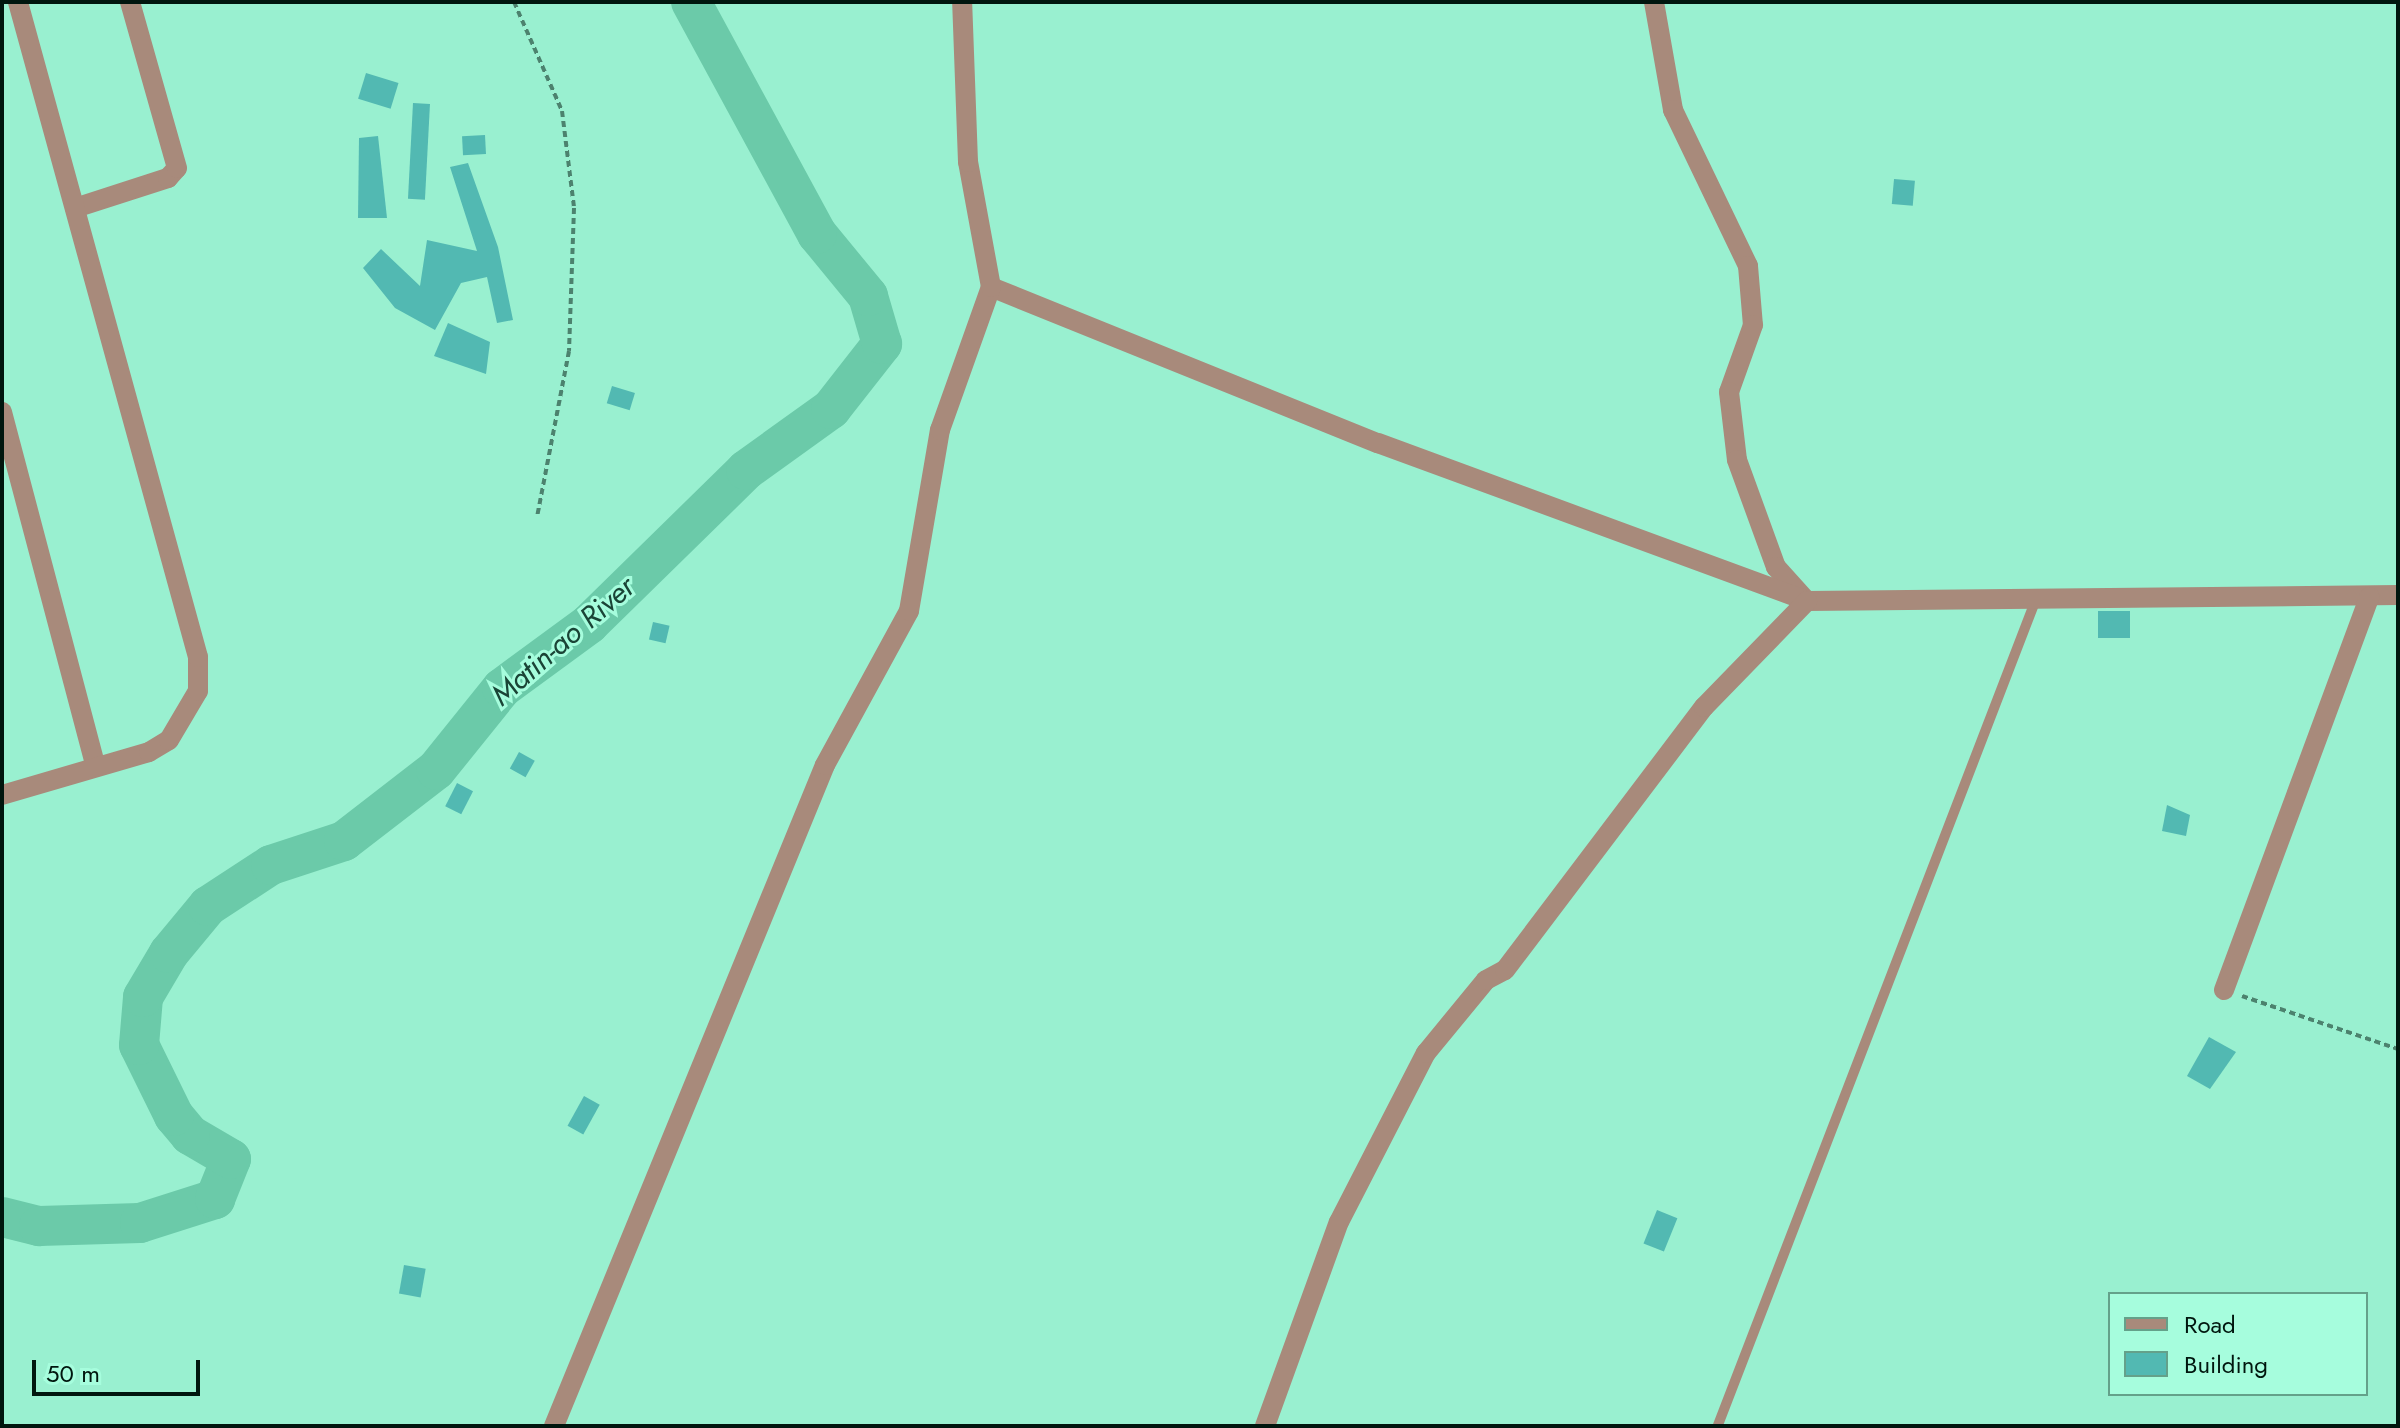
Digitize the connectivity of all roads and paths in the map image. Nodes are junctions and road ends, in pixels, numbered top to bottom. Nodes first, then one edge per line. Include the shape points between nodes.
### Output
1 (18, 2) edge
2 (130, 2) edge
3 (514, 2) edge
4 (962, 2) edge
5 (1654, 2) edge
6 (75, 208) junction
7 (991, 287) junction
8 (2, 412) edge
9 (537, 517) dead end
10 (2398, 595) edge
11 (2037, 597) junction
12 (2369, 597) junction
13 (1807, 601) junction
14 (96, 767) junction
15 (2, 795) edge
16 (2224, 990) joint
17 (2398, 1049) edge
18 (1718, 1425) edge
19 (554, 1426) edge
20 (1265, 1426) edge

1 - 6 street
2 - 6 street via 177,168 168,178
3 - 9 path via 562,111 574,208 569,351
4 - 7 street via 968,162
5 - 13 street via 1673,110 1748,266 1753,325 1729,392 1737,460 1776,567
6 - 14 street via 198,657 198,691 169,740
7 - 13 street via 1378,443
7 - 19 street via 940,430 909,611 830,754
8 - 14 street
10 - 12 street
11 - 12 street
11 - 13 street
11 - 18 lane
12 - 16 street
13 - 20 street via 1704,707 1505,970 1486,980 1426,1053 1339,1222
14 - 15 street
16 - 17 path

